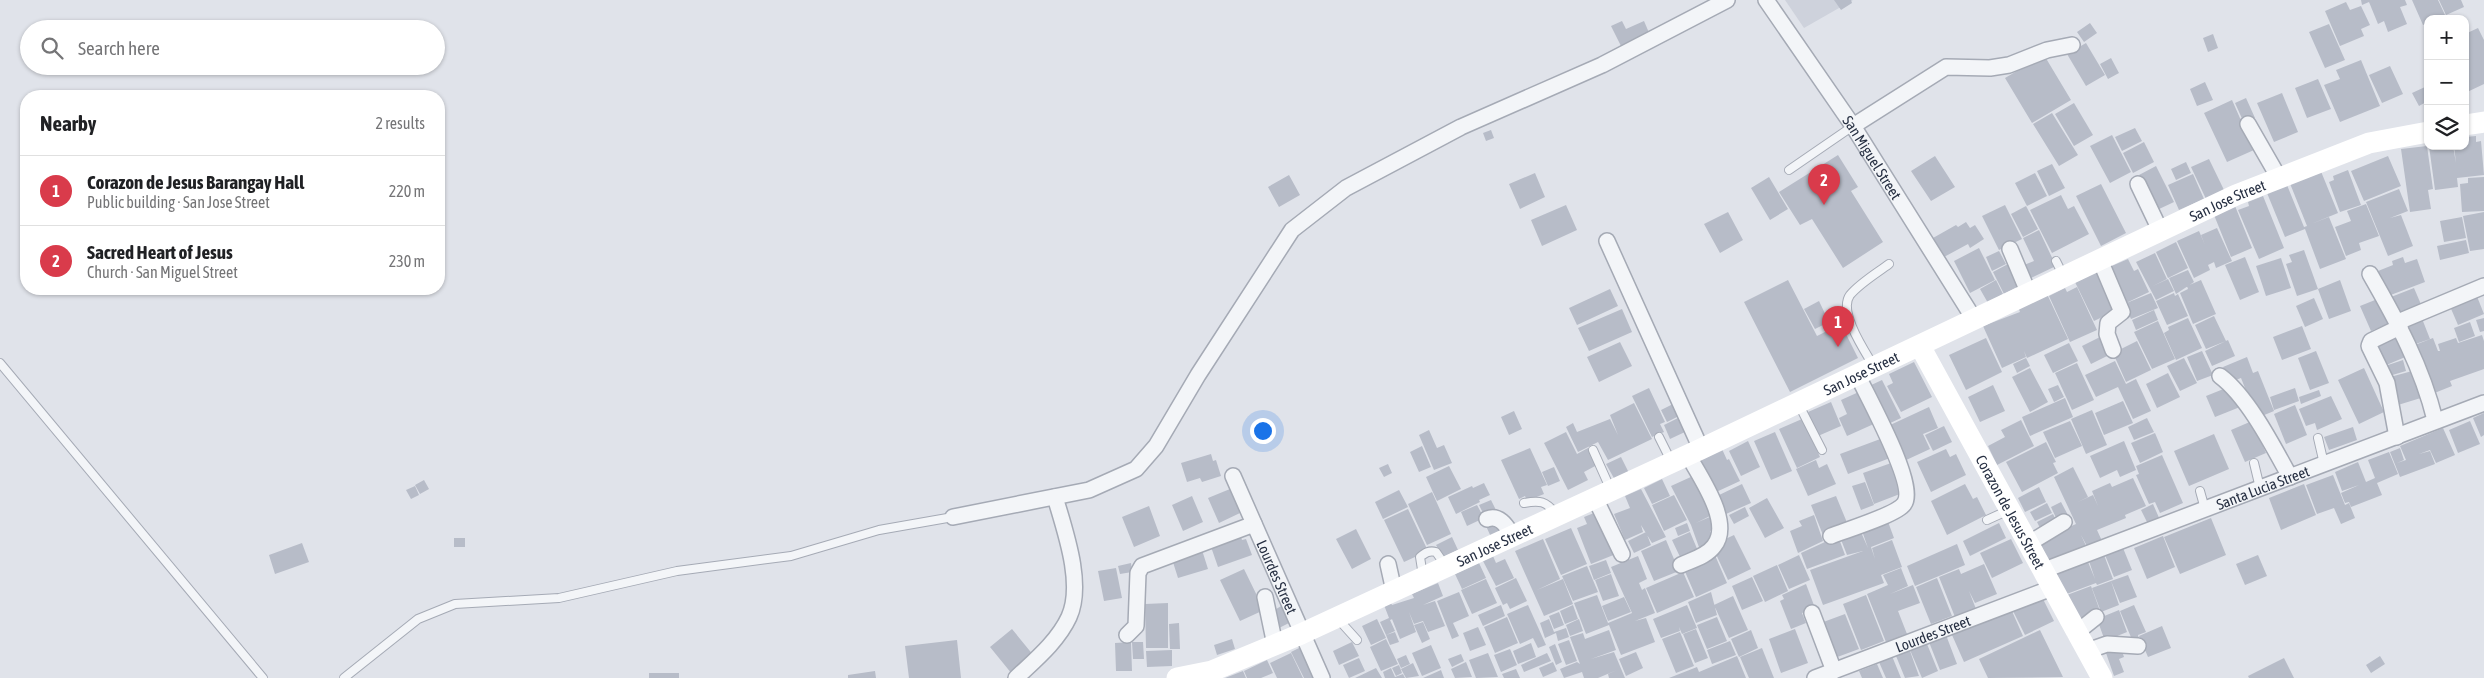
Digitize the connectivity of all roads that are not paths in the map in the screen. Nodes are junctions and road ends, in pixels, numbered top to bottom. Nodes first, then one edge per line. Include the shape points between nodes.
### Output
1 (1727, 0) edge
2 (1766, 0) edge
3 (2072, 45) dead end
4 (2484, 122) edge
5 (2248, 124) dead end
6 (2469, 124) edge
7 (1853, 126) junction
8 (2424, 133) edge
9 (1789, 170) dead end
10 (2279, 178) junction
11 (2138, 184) dead end
12 (2160, 230) junction
13 (1607, 242) dead end
14 (2010, 249) dead end
15 (2100, 260) junction
16 (1889, 264) dead end
17 (2370, 274) dead end
18 (2484, 286) edge
19 (2029, 294) junction
20 (1974, 319) junction
21 (2399, 324) junction
22 (1920, 346) junction
23 (2112, 350) dead end
24 (0, 363) edge
25 (1865, 371) junction
26 (2220, 376) dead end
27 (1798, 403) junction
28 (2484, 403) edge
29 (2435, 420) junction
30 (1659, 436) dead end
31 (2397, 436) junction
32 (2318, 438) dead end
33 (1594, 450) dead end
34 (1822, 450) dead end
35 (1687, 455) junction
36 (2254, 463) dead end
37 (2324, 464) junction
38 (1233, 476) dead end
39 (2290, 477) junction
40 (2260, 488) junction
41 (2200, 491) dead end
42 (1603, 494) junction
43 (1056, 497) junction
44 (1524, 503) dead end
45 (2205, 509) junction
46 (2009, 510) junction
47 (1558, 515) junction
48 (953, 517) joint
49 (1487, 518) dead end
50 (1987, 520) dead end
51 (2064, 522) dead end
52 (1254, 524) junction
53 (1513, 536) junction
54 (1831, 536) dead end
55 (2028, 544) junction
56 (1622, 554) dead end
57 (1388, 564) dead end
58 (1681, 565) dead end
59 (2047, 580) junction
60 (1394, 591) junction
61 (1265, 597) dead end
62 (1812, 613) dead end
63 (2096, 617) dead end
64 (1337, 618) junction
65 (2076, 632) junction
66 (1127, 634) dead end
67 (1301, 634) junction
68 (1357, 640) dead end
69 (1275, 645) junction
70 (2138, 646) dead end
71 (2087, 651) junction
72 (1834, 671) junction
73 (263, 678) edge
74 (344, 678) edge
75 (1016, 678) edge
76 (1177, 678) edge
77 (1322, 678) edge
78 (1815, 678) edge
79 (2102, 678) edge

1 - 43 street via 1602,65 1461,127 1346,188 1292,230 1156,446 1136,469 1089,490
2 - 7 street, San Miguel Street
3 - 7 street via 2046,50 2000,67 1946,67
4 - 6 street
5 - 10 street
7 - 9 lane
7 - 20 street, San Miguel Street
8 - 10 street, San Jose Street via 2369,143
10 - 12 street, San Jose Street
11 - 12 street
12 - 15 street, San Jose Street
13 - 35 street
14 - 19 street
15 - 19 street, San Jose Street via 2060,269
15 - 23 street via 2122,312 2108,324 2107,334
16 - 25 lane via 1849,296 1846,307
17 - 21 street
18 - 21 street
19 - 20 street, San Jose Street
20 - 22 street, San Jose Street
21 - 29 street via 2423,378
21 - 31 street via 2369,346 2387,383
22 - 25 street, San Jose Street
22 - 46 street, Corazon de Jesus Street
24 - 73 lane
25 - 27 street, San Jose Street
25 - 54 street via 1903,471 1908,494 1904,504 1893,512
26 - 39 street via 2234,386
27 - 34 lane
27 - 35 street, San Jose Street
28 - 29 street, Santa Lucia Street
29 - 31 street, Santa Lucia Street
30 - 35 lane
31 - 37 street, Santa Lucia Street
32 - 37 lane
33 - 42 lane
35 - 42 street, San Jose Street
35 - 58 street via 1719,516 1720,528 1714,546 1707,553
36 - 40 lane
37 - 39 street, Santa Lucia Street
38 - 52 street, Lourdes Street
39 - 40 street, Santa Lucia Street
40 - 45 street, Santa Lucia Street
41 - 45 lane
42 - 47 street, San Jose Street
42 - 56 street
43 - 48 street
43 - 75 street via 1071,556 1075,593 1070,615 1062,630
44 - 47 lane via 1540,500 1548,503
45 - 59 street, Santa Lucia Street
46 - 50 lane
46 - 55 street, Corazon de Jesus Street
47 - 53 street, San Jose Street
48 - 74 lane via 879,530 791,556 678,571 559,598 455,604 418,619
49 - 53 street via 1497,518
51 - 55 street
52 - 66 street via 1142,566 1138,574 1136,626
52 - 67 street, Lourdes Street
53 - 60 street, San Jose Street
55 - 59 street, Corazon de Jesus Street
57 - 60 street
59 - 65 street, Corazon de Jesus Street
59 - 72 street, Lourdes Street
60 - 64 street, San Jose Street
61 - 69 street
62 - 72 street
63 - 65 street
64 - 67 street, San Jose Street
64 - 68 lane
65 - 71 street, Corazon de Jesus Street
67 - 69 street, San Jose Street
67 - 77 street, Lourdes Street
69 - 76 street, San Jose Street via 1212,671
70 - 71 street via 2107,644
71 - 79 street, Corazon de Jesus Street
72 - 78 street, Lourdes Street

